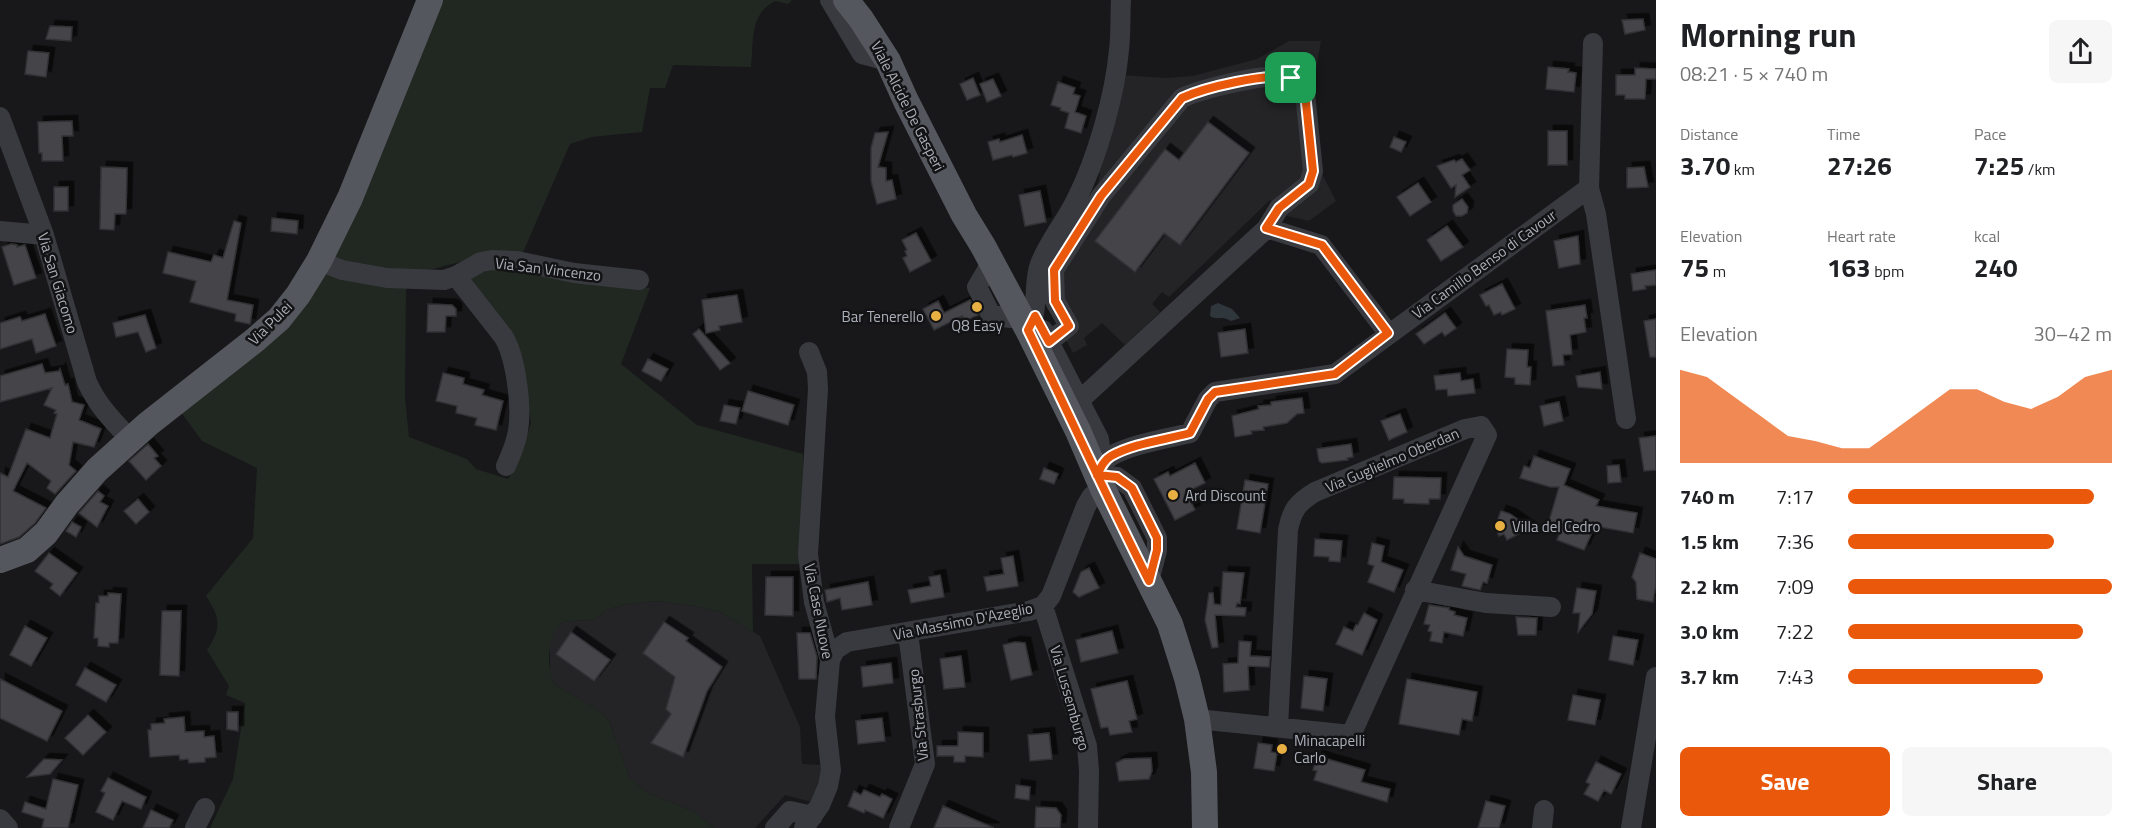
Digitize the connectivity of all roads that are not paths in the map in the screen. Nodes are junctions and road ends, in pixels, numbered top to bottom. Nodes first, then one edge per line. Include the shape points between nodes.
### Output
1 (430, 0) edge
2 (830, 0) edge
3 (846, 0) edge
4 (1121, 0) edge
5 (1593, 43) dead end
6 (888, 61) junction
7 (0, 117) edge
8 (1589, 188) junction
9 (964, 215) junction
10 (1266, 228) junction
11 (0, 231) edge
12 (44, 235) junction
13 (319, 261) junction
14 (456, 276) junction
15 (639, 280) dead end
16 (1031, 326) junction
17 (1388, 333) junction
18 (809, 352) dead end
19 (1079, 401) junction
20 (1626, 419) dead end
21 (130, 439) junction
22 (1099, 439) junction
23 (1129, 449) junction
24 (506, 466) dead end
25 (1096, 481) junction
26 (0, 560) edge
27 (1415, 590) junction
28 (1042, 606) junction
29 (1551, 606) dead end
30 (908, 633) junction
31 (830, 660) junction
32 (1656, 677) edge
33 (1197, 719) junction
34 (1278, 727) junction
35 (205, 808) dead end
36 (0, 819) edge
37 (809, 822) edge
38 (8, 828) edge
39 (195, 828) edge
40 (775, 828) edge
41 (899, 828) edge
42 (1088, 828) edge
43 (1205, 828) edge
44 (1631, 828) edge

1 - 13 main road, Via Pulei via 350,198
2 - 6 street via 862,54
3 - 6 main road, Viale Alcide De Gasperi
4 - 16 street via 1119,48 1108,107 1077,199 1040,264
5 - 8 street
6 - 9 main road, Viale Alcide De Gasperi
7 - 12 street, Via San Giacomo
8 - 17 street, Via Camillo Benso di Cavour
8 - 20 street
9 - 16 main road
9 - 16 main road via 987,270
10 - 16 street via 1279,208 1309,184 1313,171 1305,93 1291,78 1269,77 1195,92 1182,98 1101,196 1054,270 1055,301 1069,326
10 - 17 street via 1322,245
10 - 19 street
11 - 12 street
12 - 21 street, Via San Giacomo via 87,382 104,413
13 - 14 street, Via San Vincenzo via 342,270 387,278 444,280
13 - 21 main road, Via Pulei via 279,319
14 - 15 street, Via San Vincenzo via 492,260
14 - 24 street via 503,336 513,359 520,418
16 - 19 street
16 - 25 main road
17 - 23 street, Via Camillo Benso di Cavour via 1335,374 1215,392 1190,433
18 - 31 street, Via Case Nuove via 817,372 818,389 808,554 814,602
19 - 22 street
21 - 26 main road, Via Pulei via 97,470 46,533 27,550
22 - 23 street
22 - 25 street
23 - 25 street via 1110,456
25 - 28 street, Via Massimo D'Azeglio via 1051,596
25 - 33 main road via 1170,624
27 - 29 street via 1486,603
27 - 34 street, Via Guglielmo Oberdan via 1350,735
27 - 34 street, Via Guglielmo Oberdan via 1487,435 1481,426 1465,429 1315,492 1292,513
28 - 30 street, Via Massimo D'Azeglio
28 - 42 street, Via Lussemburgo via 1087,746
30 - 31 street, Via Massimo D'Azeglio via 847,642 835,650
30 - 41 street, Via Strasburgo via 925,764
31 - 37 street, Via Case Nuove via 825,717 831,770 828,786
32 - 44 street
33 - 34 street, Via Guglielmo Oberdan
33 - 43 main road via 1204,772
35 - 39 street
36 - 38 street
37 - 40 street via 790,811

